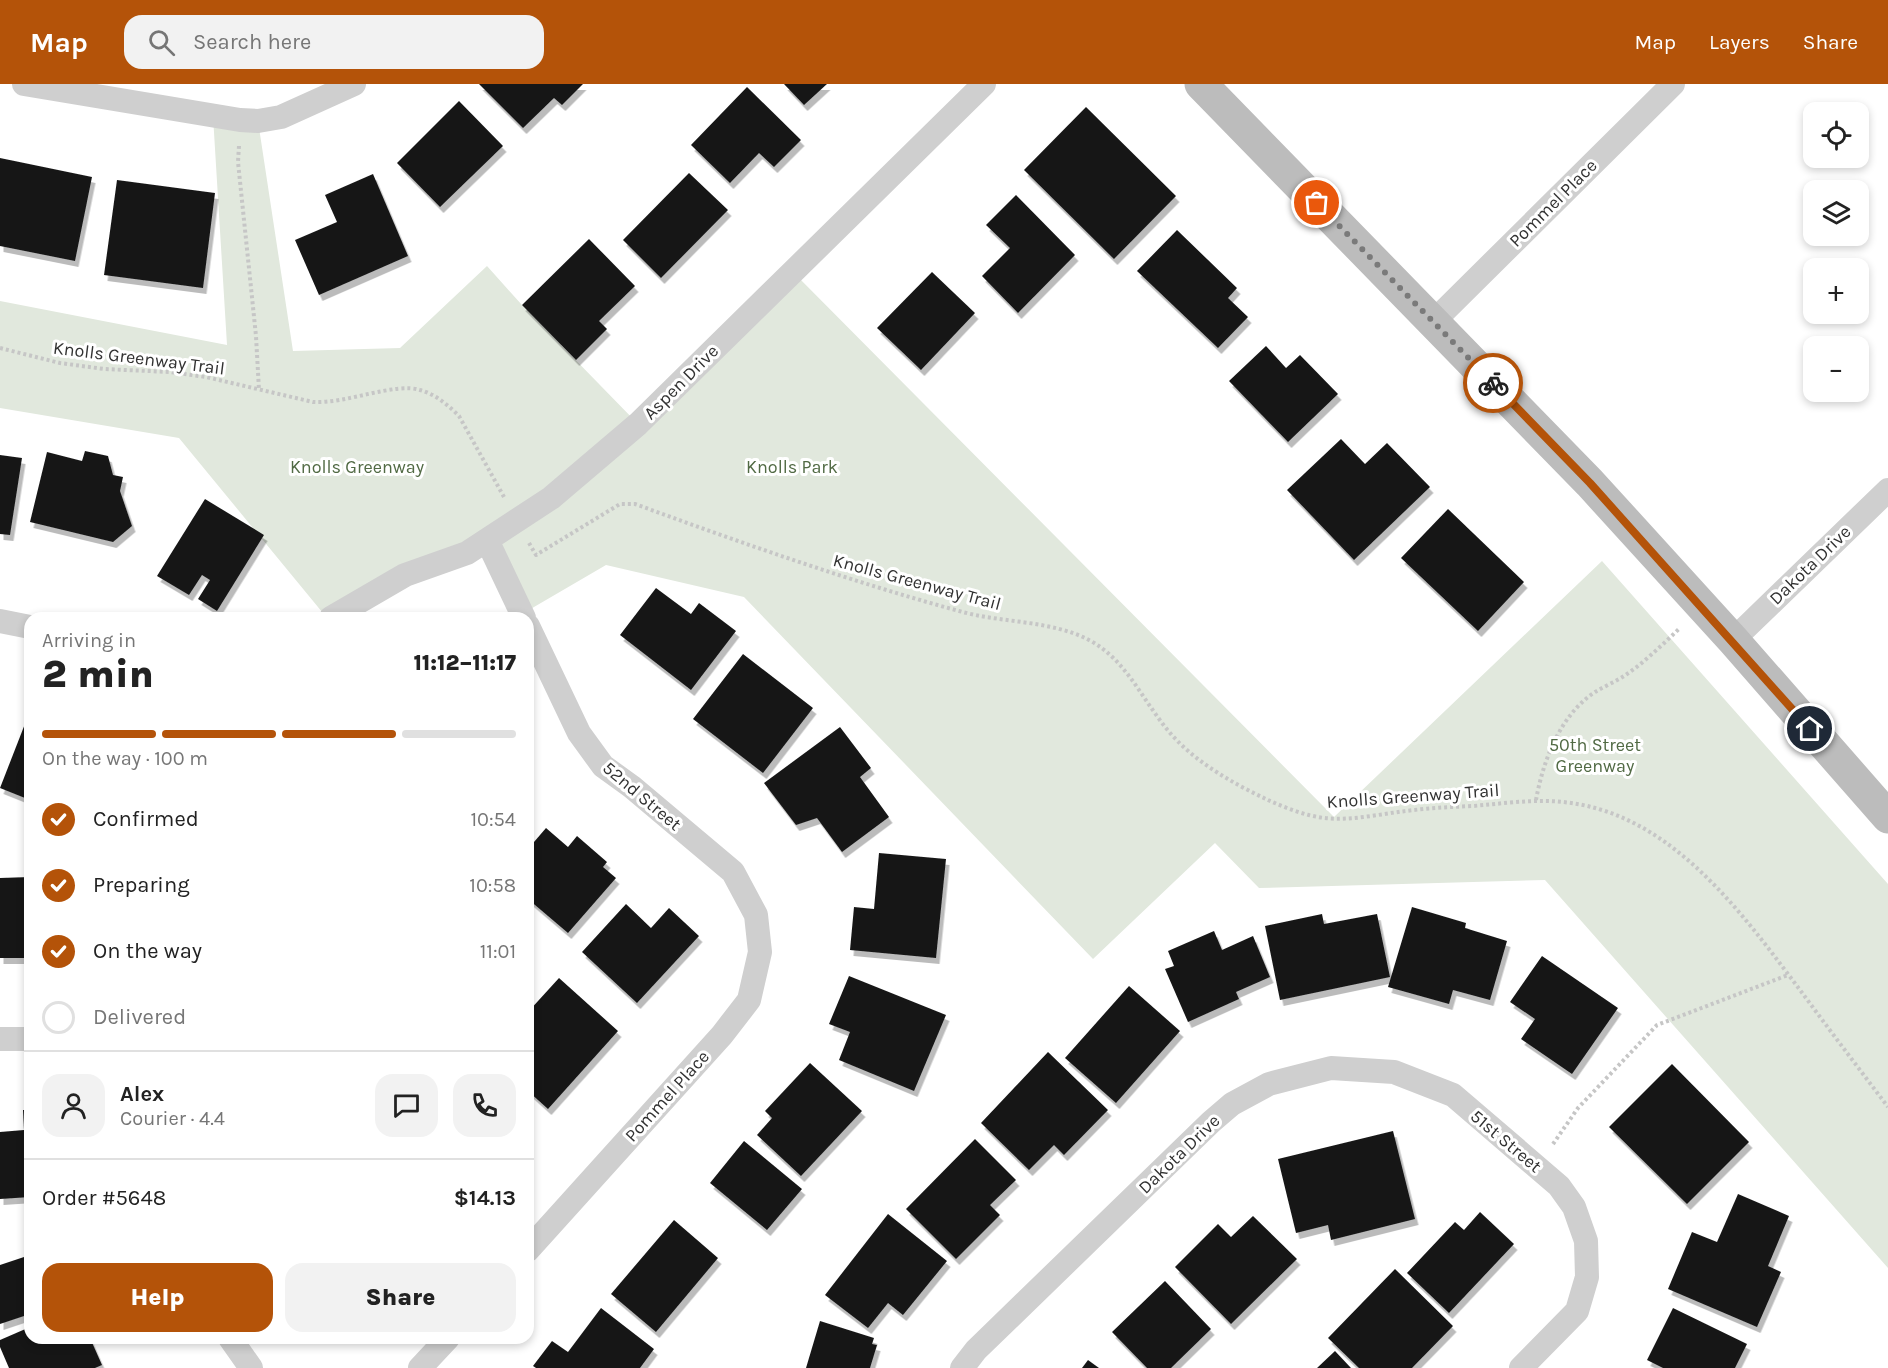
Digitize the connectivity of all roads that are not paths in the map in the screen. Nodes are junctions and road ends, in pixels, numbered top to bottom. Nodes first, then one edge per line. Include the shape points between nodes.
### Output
1 (24, 84) edge
2 (354, 84) edge
3 (984, 84) edge
4 (1201, 84) edge
5 (1673, 84) edge
6 (1433, 322) junction
7 (1888, 490) edge
8 (487, 540) junction
9 (341, 612) edge
10 (521, 612) edge
11 (0, 621) edge
12 (24, 626) edge
13 (534, 639) edge
14 (1733, 640) junction
15 (1888, 817) edge
16 (756, 920) joint
17 (0, 1039) edge
18 (24, 1039) edge
19 (1453, 1095) joint
20 (534, 1243) edge
21 (234, 1344) edge
22 (442, 1344) edge
23 (251, 1368) edge
24 (420, 1368) edge
25 (962, 1368) edge
26 (1521, 1368) edge

1 - 2 street via 258,121 281,117
3 - 8 street, Aspen Drive via 638,424 551,498
4 - 6 main road
5 - 6 street, Pommel Place
6 - 14 main road via 1590,483
7 - 14 street, Dakota Drive
8 - 9 street, Aspen Drive via 467,553 405,575
8 - 10 street
11 - 12 street
13 - 16 street, 52nd Street via 579,733 603,766 733,872
14 - 15 main road
16 - 20 street, Pommel Place via 760,952 749,1000
17 - 18 street
19 - 25 street, Dakota Drive via 1394,1072 1331,1068 1269,1084 1232,1104 976,1350
19 - 26 street, 51st Street via 1559,1186 1575,1208 1586,1241 1587,1276 1577,1311
21 - 23 street
22 - 24 street

